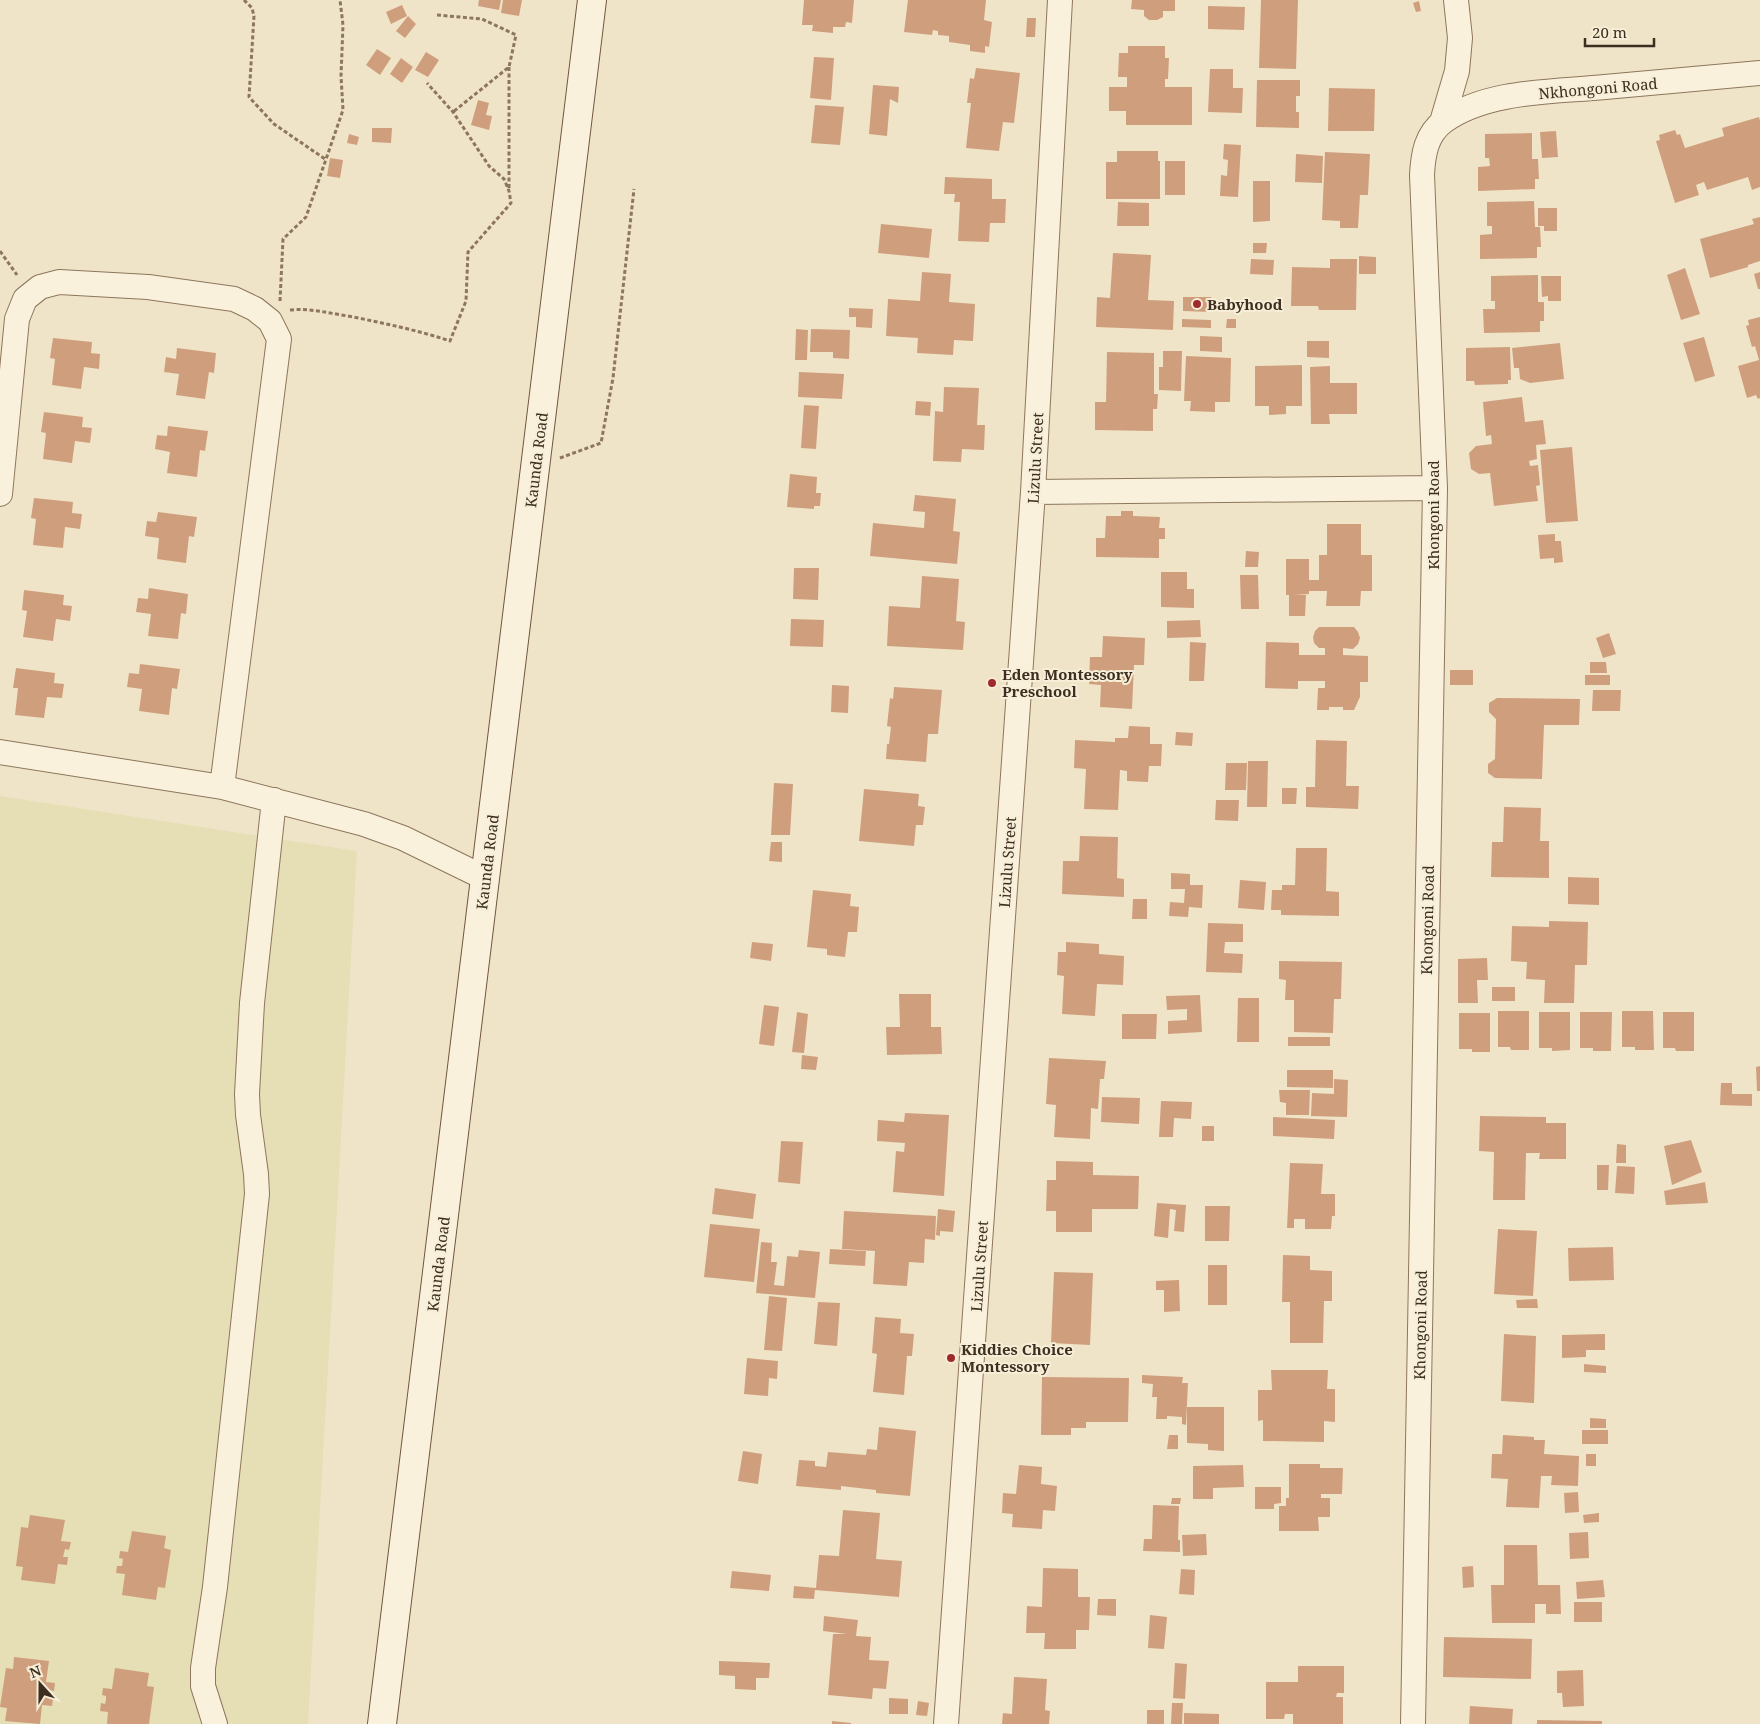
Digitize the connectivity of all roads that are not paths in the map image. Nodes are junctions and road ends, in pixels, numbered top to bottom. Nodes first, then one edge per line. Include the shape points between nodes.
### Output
1 (592, 0) edge
2 (1060, 0) edge
3 (1456, 0) edge
4 (1760, 73) edge
5 (1442, 122) junction
6 (1435, 488) junction
7 (1033, 492) junction
8 (0, 494) edge
9 (0, 752) edge
10 (222, 787) junction
11 (274, 800) junction
12 (485, 878) junction
13 (215, 1724) edge
14 (382, 1724) edge
15 (946, 1724) edge
16 (1413, 1724) edge

1 - 12 main road, Kaunda Road
2 - 7 street, Lizulu Street
3 - 5 street via 1460,38 1457,71
4 - 5 street, Nkhongoni Road via 1508,96 1463,110
5 - 6 street, Khongoni Road via 1430,137 1422,175
6 - 7 street
6 - 16 street, Khongoni Road
7 - 15 street, Lizulu Street
8 - 10 street via 17,318 25,299 40,287 59,282 148,288 234,299 270,321 279,339
9 - 10 street
10 - 11 street
11 - 12 street via 396,835
11 - 13 street via 252,1003 247,1094 257,1194 215,1587 203,1668 203,1686
12 - 14 main road, Kaunda Road

